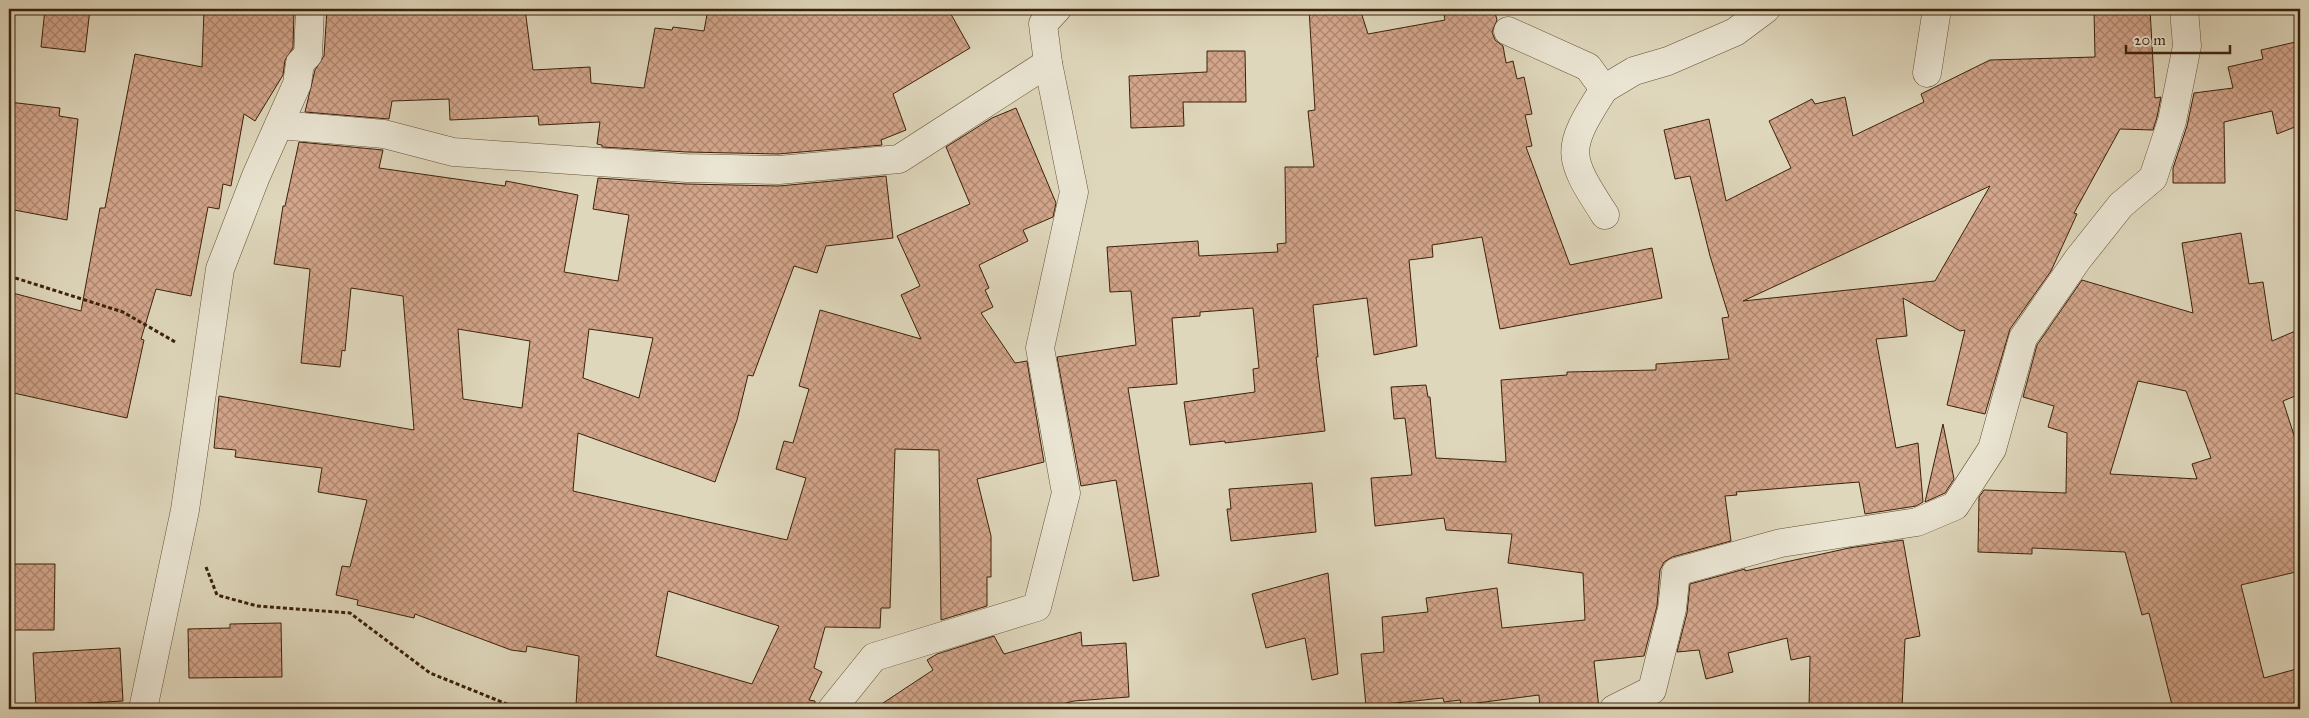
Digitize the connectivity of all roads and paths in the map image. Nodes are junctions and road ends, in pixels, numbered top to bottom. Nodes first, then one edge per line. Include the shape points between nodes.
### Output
1 (310, 9) edge
2 (1057, 9) edge
3 (1766, 9) edge
4 (1937, 9) edge
5 (2184, 9) edge
6 (1508, 31) dead end
7 (1048, 63) junction
8 (1927, 73) dead end
9 (1604, 89) junction
10 (280, 125) junction
11 (1605, 215) dead end
12 (9, 276) edge
13 (206, 362) junction
14 (204, 561) dead end
15 (143, 709) edge
16 (519, 709) edge
17 (832, 709) edge
18 (1614, 709) edge

1 - 10 street via 308,56 300,63 298,84
2 - 7 street via 1043,24
3 - 9 street via 1735,32 1634,71
4 - 8 street
5 - 18 street via 2187,46 2172,121 2153,178 2120,205 2023,338 1992,449 1955,506 1917,522 1781,543 1676,572 1672,610 1652,690
6 - 9 street via 1588,68
7 - 10 street via 899,159 779,170 686,168 453,152 384,134
7 - 17 street via 1074,192 1040,348 1066,493 1036,608 874,657
9 - 11 street via 1585,118 1574,146 1574,162
10 - 13 street via 256,176 220,269
12 - 13 path via 123,312
13 - 15 street via 185,510
14 - 16 path via 216,595 258,606 350,613 430,673

